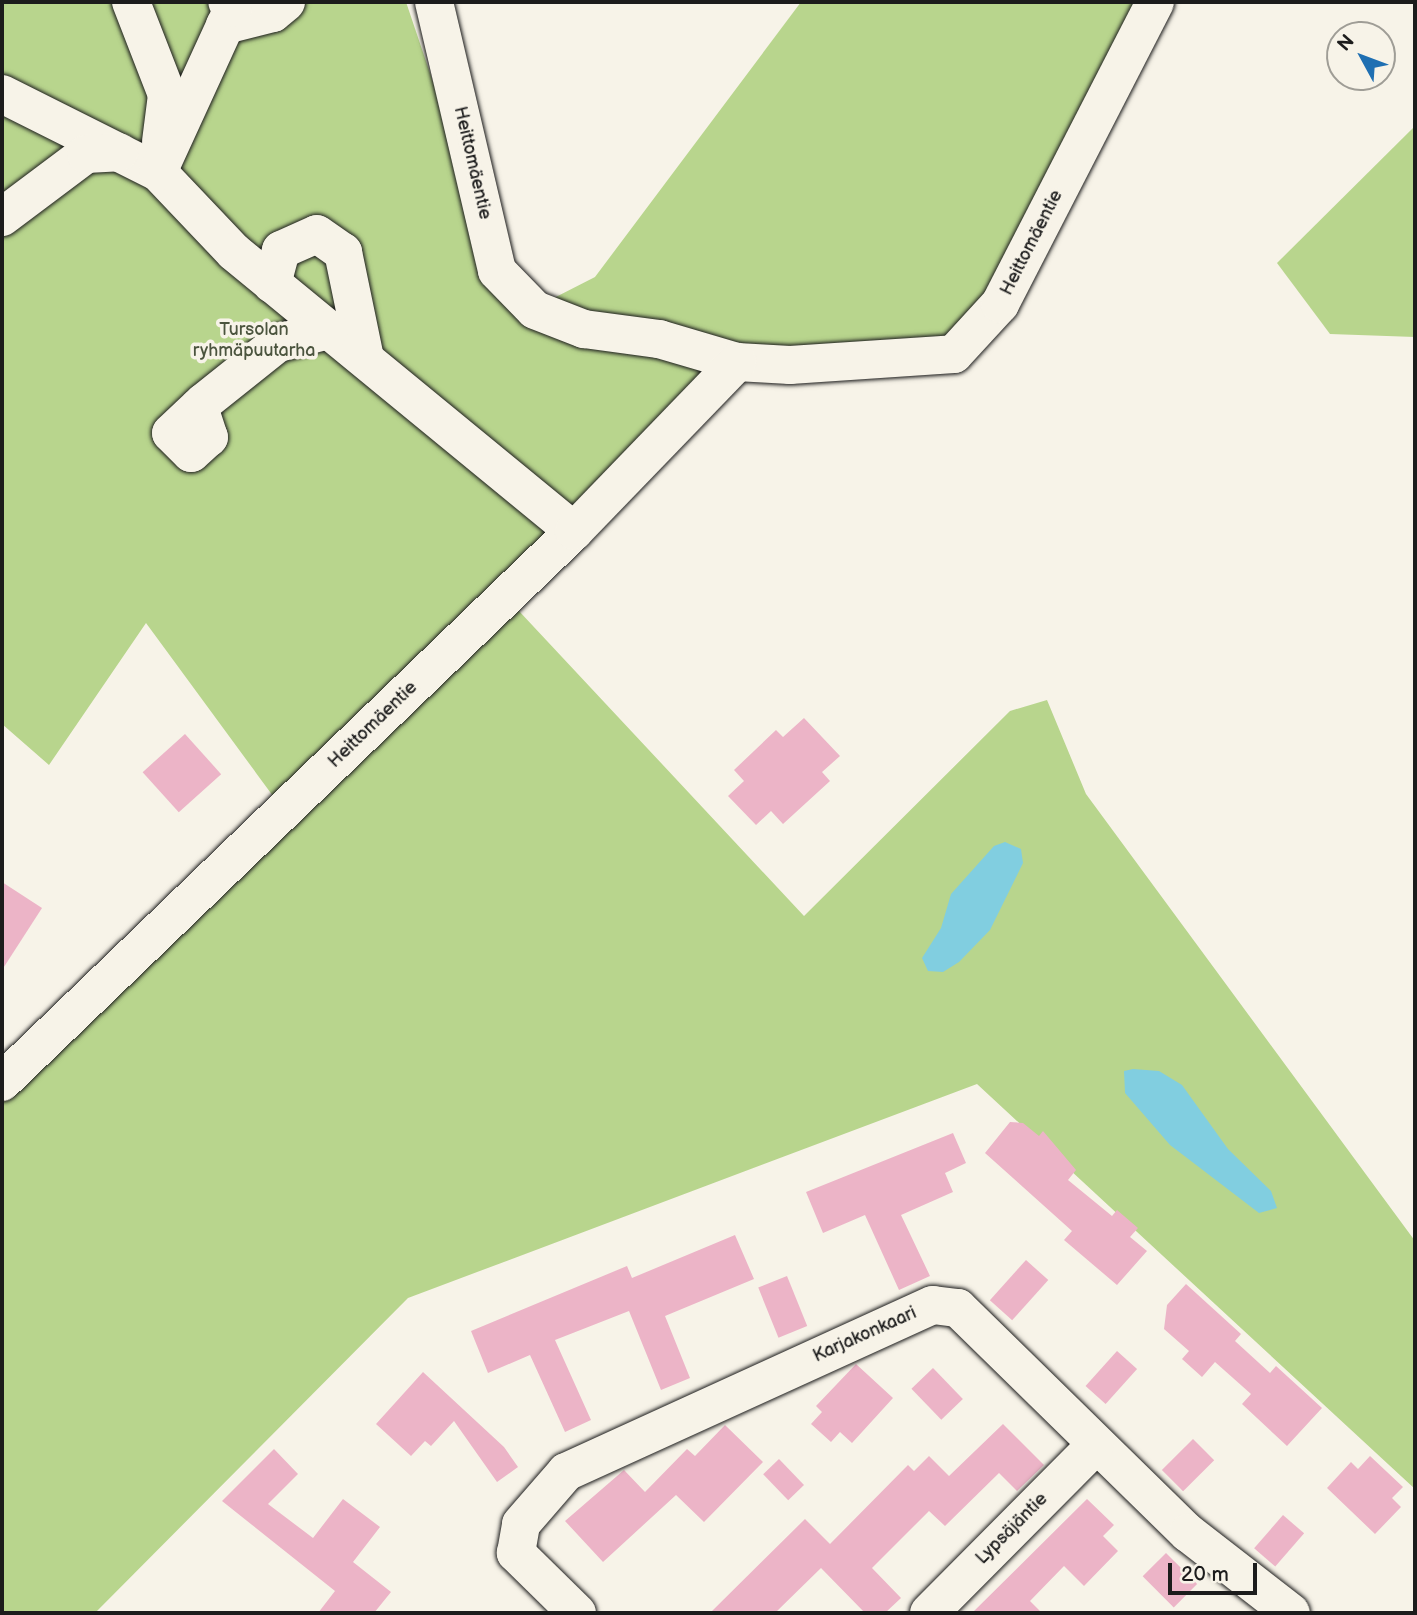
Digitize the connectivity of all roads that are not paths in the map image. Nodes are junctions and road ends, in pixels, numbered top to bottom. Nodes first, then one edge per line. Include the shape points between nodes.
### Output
1 (131, 2) edge
2 (286, 2) edge
3 (433, 2) edge
4 (1155, 2) edge
5 (230, 9) edge
6 (2, 94) edge
7 (119, 152) junction
8 (158, 172) junction
9 (2, 217) edge
10 (272, 284) junction
11 (329, 330) junction
12 (365, 358) junction
13 (737, 362) junction
14 (199, 407) dead end
15 (573, 531) junction
16 (2, 1082) edge
17 (1096, 1446) junction
18 (577, 1613) edge
19 (929, 1613) edge
20 (1292, 1613) edge

1 - 8 street via 167,95
2 - 5 street via 273,13
3 - 13 street, Heittomäentie via 497,271 536,310 584,330 659,339
4 - 13 street, Heittomäentie via 1000,304 954,354 803,365
5 - 8 street
6 - 7 street
7 - 8 street
7 - 9 street via 86,154
8 - 10 street via 234,252
10 - 11 street
10 - 12 street via 281,250 317,234 343,252
11 - 12 street
11 - 14 street via 278,342
12 - 15 street
13 - 15 street, Heittomäentie
15 - 16 street, Heittomäentie
17 - 18 street, Karjakonkaari via 958,1308 933,1305 566,1472 521,1524 516,1553
17 - 19 street, Lypsäjäntie
17 - 20 street, Karjakonkaari via 1237,1576

